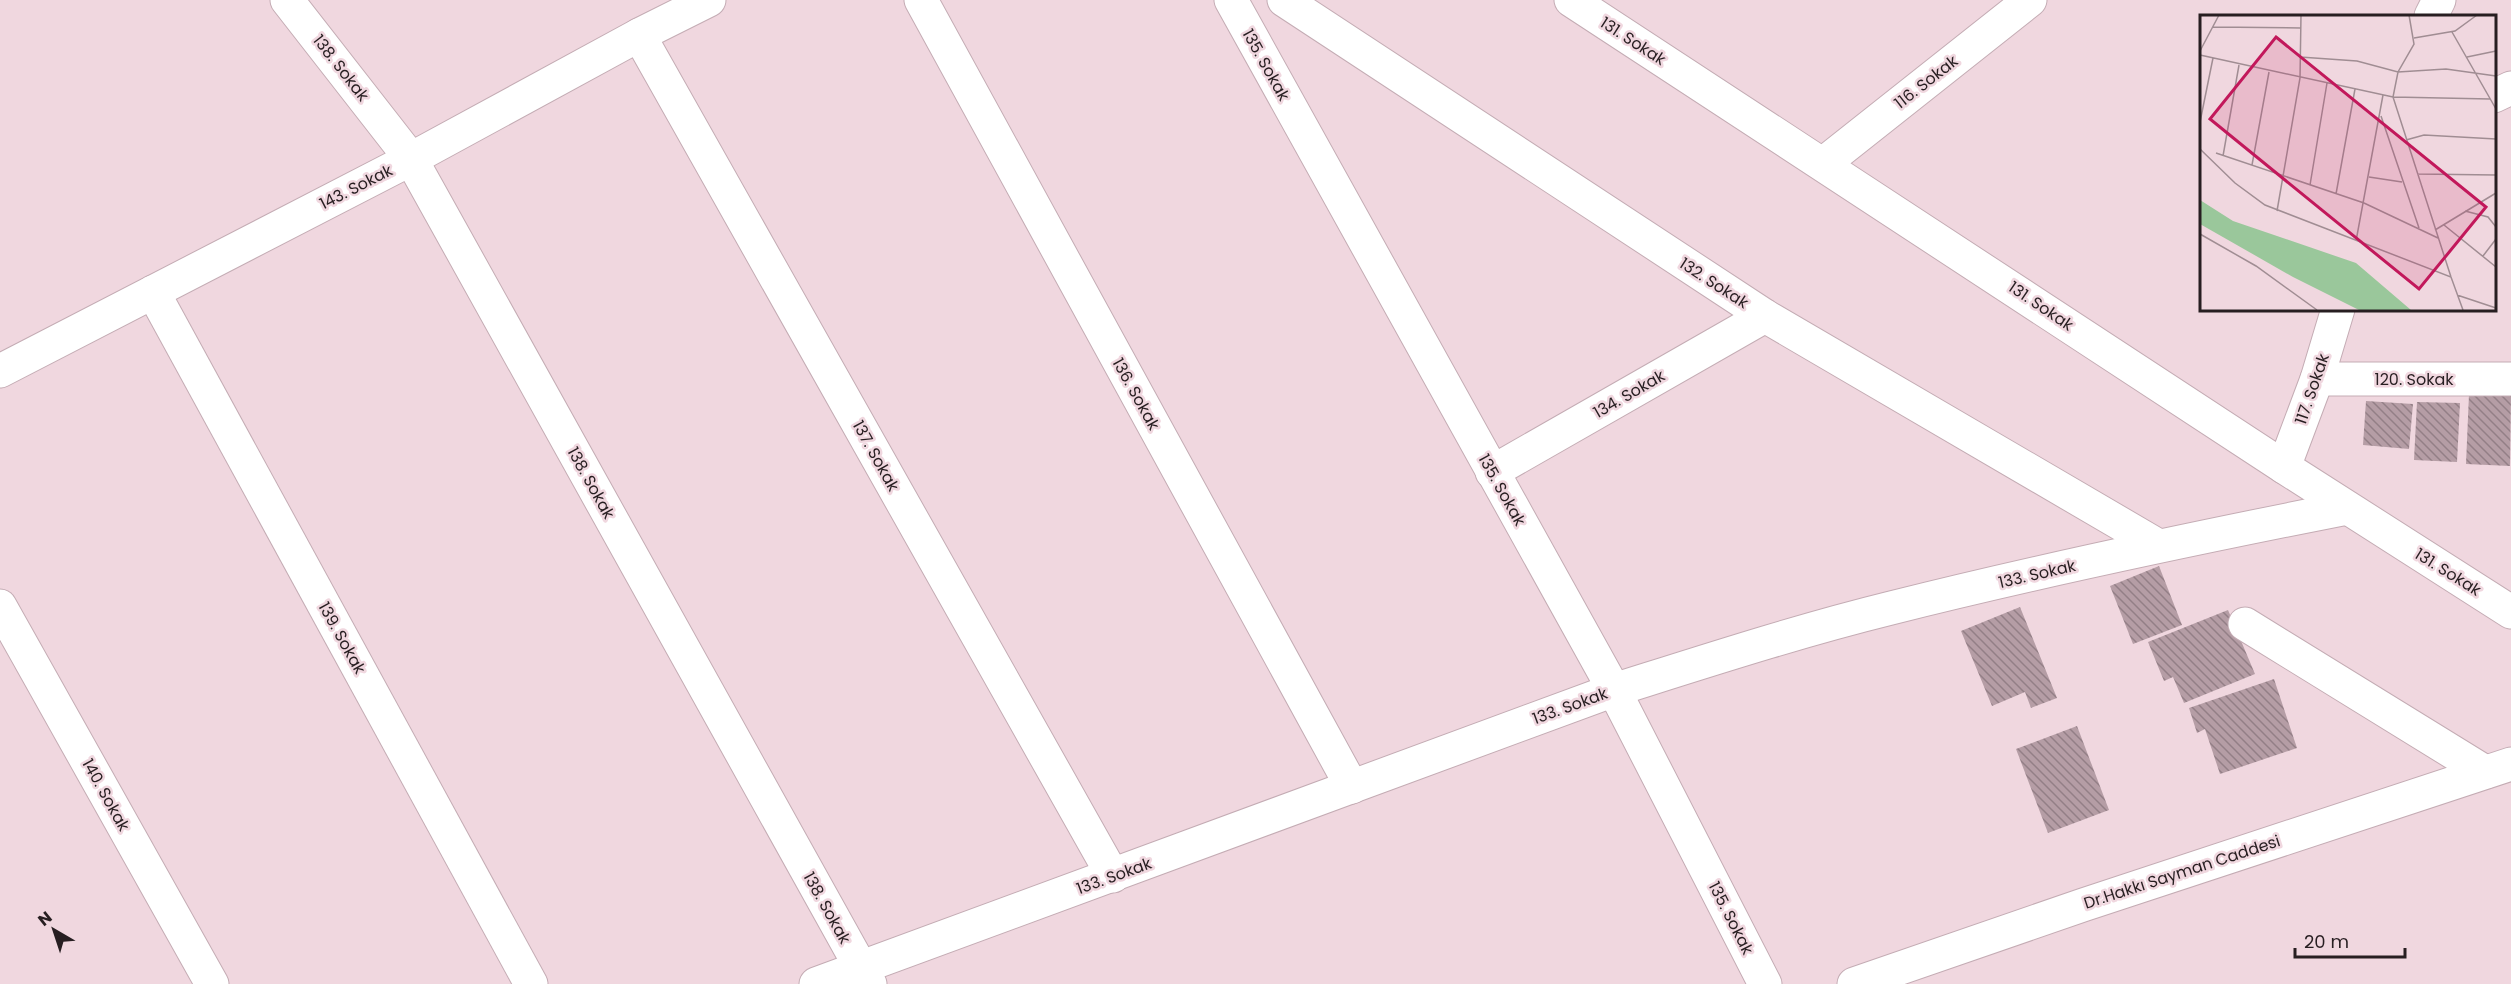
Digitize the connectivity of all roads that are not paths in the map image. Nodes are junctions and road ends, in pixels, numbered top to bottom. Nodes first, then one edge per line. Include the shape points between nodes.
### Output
1 (709, 0) edge
2 (921, 0) edge
3 (1231, 0) edge
4 (1284, 0) edge
5 (1570, 0) edge
6 (2030, 0) edge
7 (2439, 0) edge
8 (295, 2) edge
9 (2432, 15) edge
10 (639, 35) junction
11 (2511, 88) edge
12 (2496, 95) edge
13 (411, 159) junction
14 (1823, 164) junction
15 (153, 292) junction
16 (2338, 310) edge
17 (1765, 316) junction
18 (0, 371) edge
19 (2317, 379) junction
20 (2511, 380) edge
21 (2284, 467) junction
22 (1492, 472) junction
23 (2347, 508) junction
24 (2157, 546) junction
25 (0, 606) edge
26 (2511, 612) edge
27 (2245, 624) dead end
28 (1614, 690) junction
29 (2498, 768) edge
30 (1352, 787) junction
31 (1113, 876) junction
32 (865, 976) edge
33 (212, 984) edge
34 (531, 984) edge
35 (816, 984) edge
36 (1765, 984) edge
37 (1854, 984) edge

1 - 10 street, 143. Sokak
2 - 30 street, 136. Sokak
3 - 22 street, 135. Sokak
4 - 17 street, 132. Sokak
5 - 14 street, 131. Sokak
6 - 14 street, 116. Sokak
7 - 9 street
8 - 13 street, 138. Sokak
10 - 13 street, 143. Sokak
10 - 31 street, 137. Sokak
11 - 12 street
13 - 15 street, 143. Sokak
13 - 32 street, 138. Sokak
14 - 21 street, 131. Sokak
15 - 18 street, 143. Sokak
15 - 34 street, 139. Sokak
16 - 19 street, 117. Sokak
17 - 22 street, 134. Sokak
17 - 24 street, 132. Sokak
19 - 20 street, 120. Sokak
19 - 21 street, 117. Sokak
21 - 23 street, 131. Sokak
22 - 28 street, 135. Sokak
23 - 24 street, 133. Sokak
23 - 26 street, 131. Sokak
24 - 28 street, 133. Sokak via 1891,608
25 - 33 street, 140. Sokak
27 - 29 street
28 - 30 street, 133. Sokak
28 - 36 street, 135. Sokak
29 - 37 street, Dr.Hakkı Sayman Caddesi
30 - 31 street, 133. Sokak
31 - 32 street, 133. Sokak
32 - 35 street, 133. Sokak

